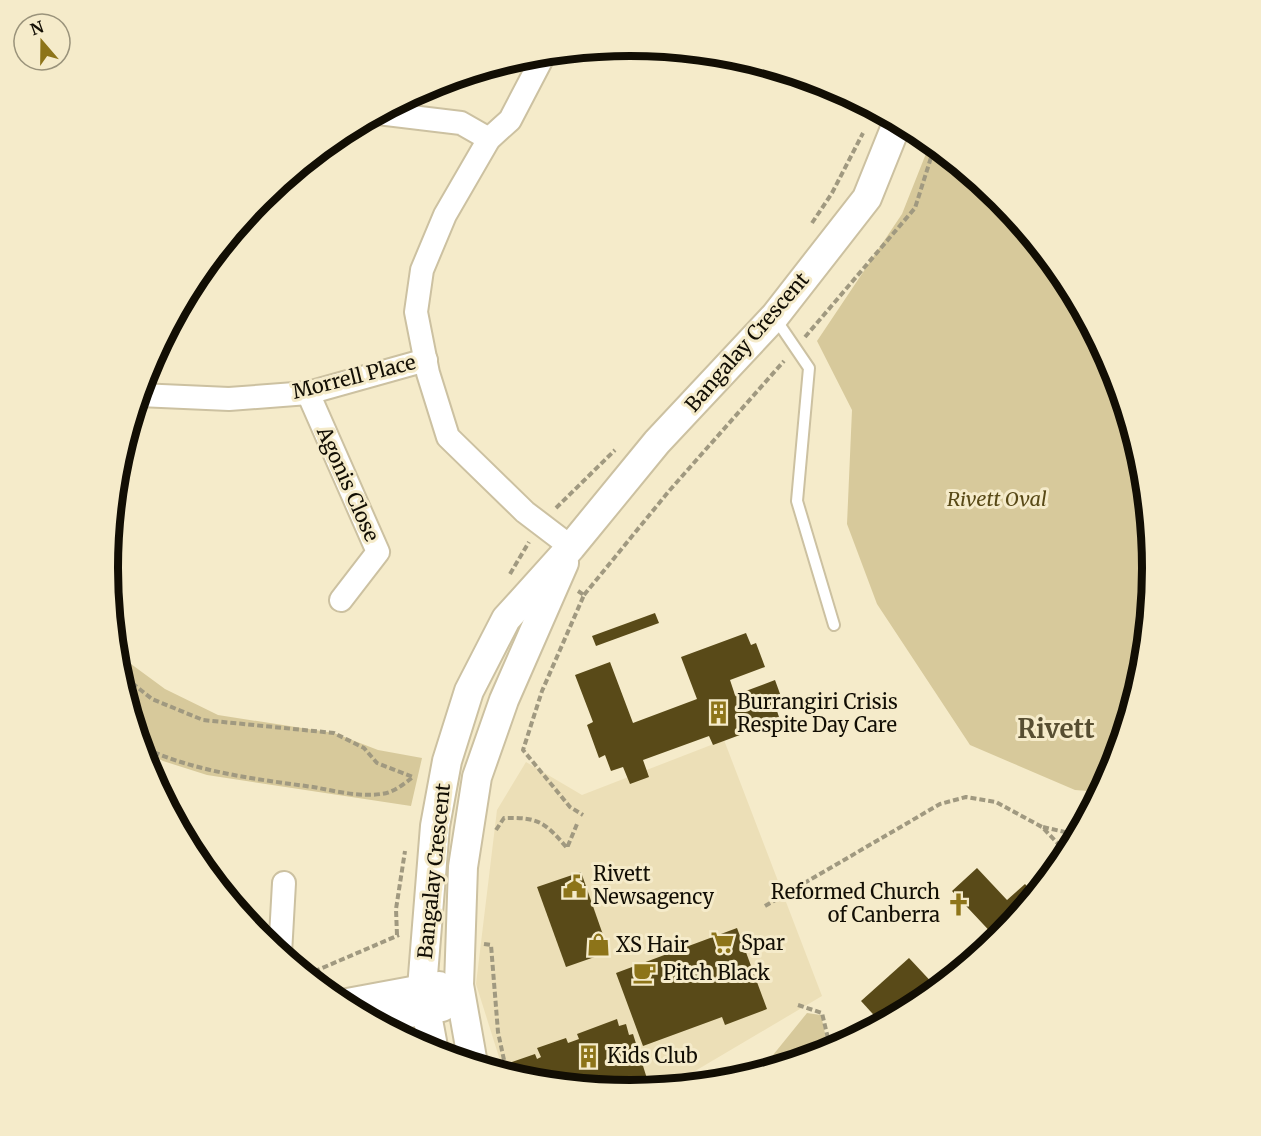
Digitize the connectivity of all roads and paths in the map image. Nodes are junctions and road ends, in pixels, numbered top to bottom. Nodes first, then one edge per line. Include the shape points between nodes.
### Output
1 (538, 64) edge
2 (392, 115) edge
3 (865, 129) dead end
4 (895, 129) edge
5 (489, 139) junction
6 (932, 154) edge
7 (808, 230) dead end
8 (775, 316) junction
9 (796, 348) junction
10 (426, 360) junction
11 (308, 393) junction
12 (148, 395) edge
13 (620, 444) dead end
14 (540, 524) junction
15 (571, 547) junction
16 (521, 555) dead end
17 (552, 575) junction
18 (584, 596) junction
19 (341, 600) dead end
20 (834, 625) dead end
21 (131, 682) edge
22 (152, 752) edge
23 (583, 815) dead end
24 (577, 824) dead end
25 (1042, 827) junction
26 (1069, 833) edge
27 (490, 839) dead end
28 (1061, 847) edge
29 (284, 883) dead end
30 (765, 906) dead end
31 (397, 935) dead end
32 (281, 942) edge
33 (476, 944) dead end
34 (315, 971) edge
35 (460, 994) junction
36 (424, 998) junction
37 (360, 1003) edge
38 (798, 1005) dead end
39 (381, 1016) edge
40 (432, 1040) edge
41 (828, 1040) edge
42 (471, 1055) edge
43 (505, 1065) edge

1 - 5 street via 510,120
2 - 5 street via 461,123
3 - 7 path
4 - 8 street, Bangalay Crescent via 867,198
5 - 10 street via 445,215 422,270 416,312
6 - 9 path via 915,208
8 - 9 lane
8 - 15 street, Bangalay Crescent via 657,442
9 - 18 path via 669,491
9 - 20 lane via 809,368 797,501
10 - 11 street, Morrell Place
10 - 14 street via 448,437
11 - 12 street, Morrell Place via 229,399
11 - 19 street, Agonis Close via 378,552
13 - 14 path
14 - 15 street
15 - 17 street, Bangalay Crescent
16 - 17 path
17 - 18 path
17 - 35 street, Bangalay Crescent via 477,777 464,867
17 - 36 street, Bangalay Crescent via 506,619 469,691 450,751 435,826
18 - 23 path via 542,691 523,750 570,807
21 - 22 path via 153,699 203,720 334,733 364,748 377,763 413,777 382,795 345,792 232,776
24 - 27 path via 567,848 552,830 529,817 504,818
25 - 26 path
25 - 28 path
25 - 30 path via 981,798 966,797 940,804
29 - 32 street
31 - 34 path
33 - 43 path via 491,945 498,1032
35 - 36 street
35 - 42 street, Bangalay Crescent
36 - 37 street
36 - 39 street
36 - 40 street, Bangalay Crescent
38 - 41 path via 822,1013

